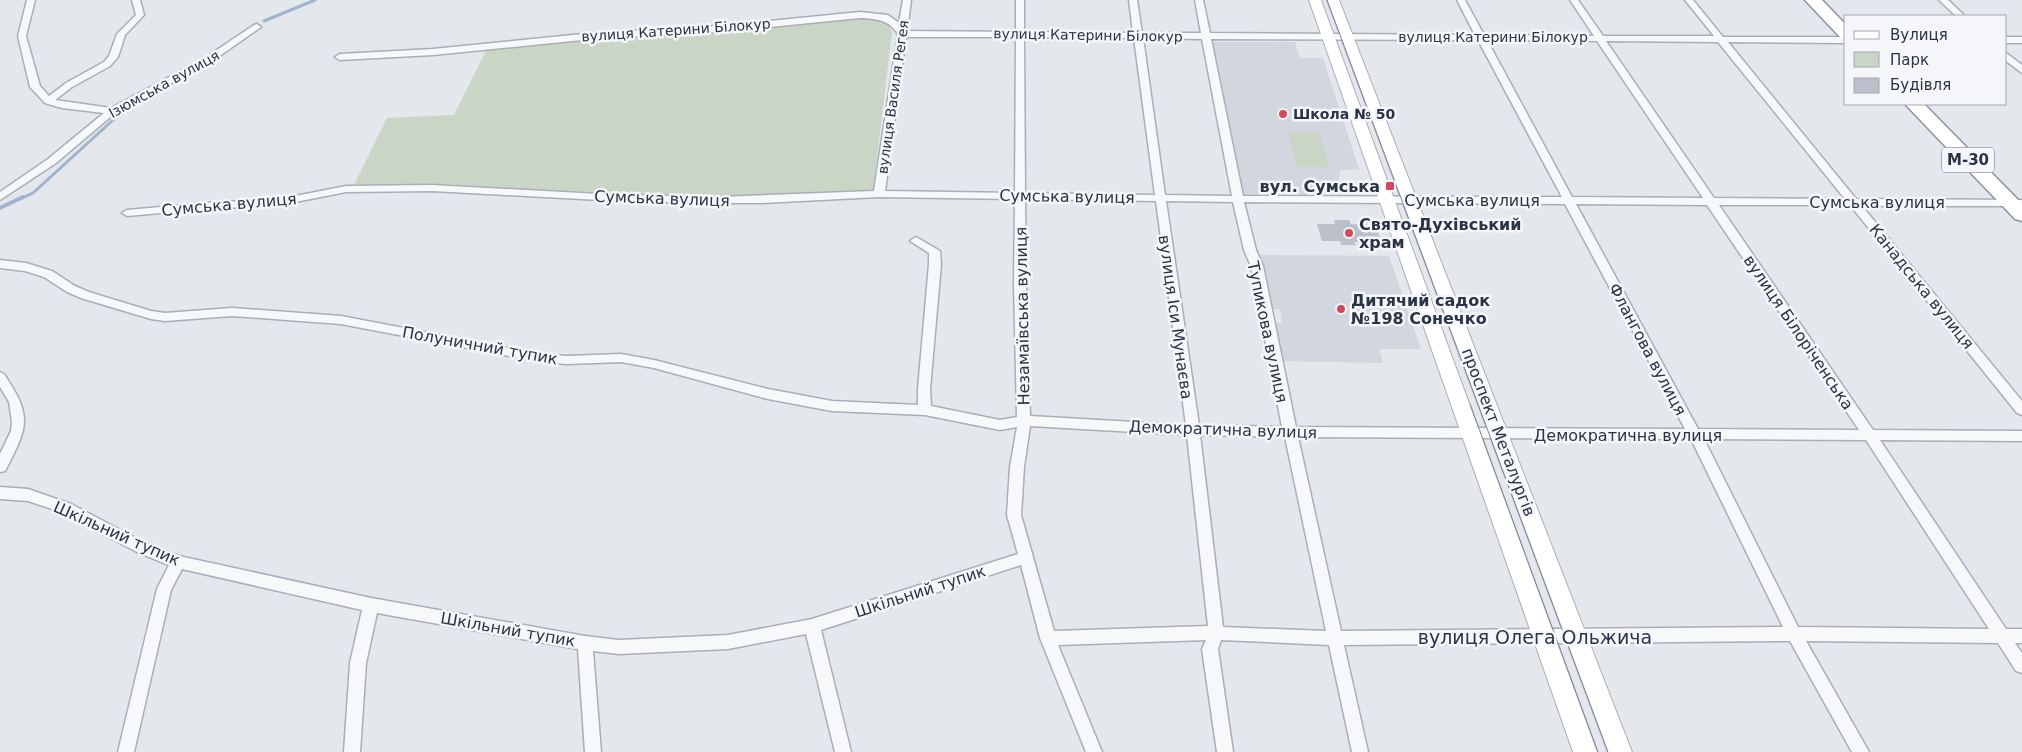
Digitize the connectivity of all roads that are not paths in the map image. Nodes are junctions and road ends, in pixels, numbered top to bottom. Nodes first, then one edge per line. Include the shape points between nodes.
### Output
1 (30, 0) edge
2 (136, 0) edge
3 (907, 0) edge
4 (1020, 0) edge
5 (1133, 0) edge
6 (1199, 0) edge
7 (1315, 0) edge
8 (1333, 0) edge
9 (1461, 0) edge
10 (1574, 0) edge
11 (1688, 0) edge
12 (1813, 0) edge
13 (1942, 0) edge
14 (1960, 15) edge
15 (257, 27) dead end
16 (1844, 32) edge
17 (902, 34) junction
18 (1019, 34) junction
19 (1138, 35) junction
20 (1206, 36) junction
21 (1328, 37) junction
22 (1348, 37) junction
23 (1482, 37) junction
24 (1600, 38) junction
25 (1720, 38) junction
26 (1844, 40) edge
27 (2007, 40) edge
28 (2022, 40) edge
29 (340, 56) dead end
30 (2007, 57) edge
31 (2022, 70) edge
32 (48, 101) junction
33 (1915, 105) edge
34 (112, 111) junction
35 (878, 194) junction
36 (1020, 195) junction
37 (0, 197) edge
38 (1159, 198) junction
39 (1238, 199) junction
40 (1386, 199) junction
41 (1410, 199) junction
42 (1568, 200) junction
43 (1710, 201) junction
44 (1853, 202) junction
45 (2018, 207) edge
46 (127, 213) dead end
47 (916, 241) dead end
48 (0, 264) edge
49 (0, 377) edge
50 (925, 410) junction
51 (2022, 410) edge
52 (1024, 421) junction
53 (1193, 430) junction
54 (1290, 432) junction
55 (1471, 434) junction
56 (1500, 434) junction
57 (1695, 435) junction
58 (1870, 436) junction
59 (2022, 436) edge
60 (0, 466) edge
61 (0, 493) edge
62 (1024, 558) junction
63 (178, 562) junction
64 (371, 605) junction
65 (812, 626) junction
66 (1216, 633) junction
67 (1794, 634) junction
68 (2001, 636) junction
69 (2022, 636) edge
70 (1544, 637) junction
71 (1577, 637) junction
72 (1048, 638) junction
73 (1334, 638) junction
74 (585, 642) junction
75 (2022, 666) edge
76 (126, 752) edge
77 (352, 752) edge
78 (593, 752) edge
79 (844, 752) edge
80 (1094, 752) edge
81 (1225, 752) edge
82 (1360, 752) edge
83 (1585, 752) edge
84 (1620, 752) edge
85 (1861, 752) edge

1 - 32 street via 22,36 35,86
2 - 32 street via 140,15 121,34 113,58
3 - 17 street, вулиця Василя Регея
4 - 18 street, Незамаївська вулиця
5 - 19 street, вулиця Іси Мунаєва
6 - 20 street, Тупикова вулиця
7 - 21 main road, проспект Металургів
8 - 22 main road, проспект Металургів
9 - 23 street, Флангова вулиця
10 - 24 street, вулиця Білоріченська
11 - 25 street, Канадська вулиця
12 - 16 highway
13 - 14 street
15 - 34 street, Ізюмська вулиця via 208,60
17 - 18 street, вулиця Катерини Білокур
17 - 29 street, вулиця Катерини Білокур via 885,18 860,15 433,52
17 - 35 street, вулиця Василя Регея
18 - 19 street, вулиця Катерини Білокур
18 - 36 street, Незамаївська вулиця
19 - 20 street, вулиця Катерини Білокур
19 - 38 street, вулиця Іси Мунаєва
20 - 21 street, вулиця Катерини Білокур
20 - 39 street, Тупикова вулиця
21 - 22 street, вулиця Катерини Білокур
21 - 40 main road, проспект Металургів
22 - 23 street, вулиця Катерини Білокур
22 - 41 main road, проспект Металургів
23 - 24 street, вулиця Катерини Білокур
23 - 42 street, Флангова вулиця
24 - 25 street, вулиця Катерини Білокур
24 - 43 street, вулиця Білоріченська
25 - 26 street, вулиця Катерини Білокур
25 - 44 street, Канадська вулиця
27 - 28 street
30 - 31 street
32 - 34 street
33 - 45 highway, М-30
34 - 37 street, Ізюмська вулиця via 52,161
35 - 36 street, Сумська вулиця
35 - 46 street, Сумська вулиця via 720,200 432,188 346,189 274,203
36 - 38 street, Сумська вулиця
36 - 52 street, Незамаївська вулиця
38 - 39 street, Сумська вулиця
38 - 53 street, вулиця Іси Мунаєва
39 - 40 street, Сумська вулиця
39 - 54 street, Тупикова вулиця via 1257,266
40 - 41 street, Сумська вулиця
40 - 55 main road, проспект Металургів
41 - 42 street, Сумська вулиця
41 - 56 main road, проспект Металургів
42 - 43 street, Сумська вулиця
42 - 57 street, Флангова вулиця
43 - 44 street, Сумська вулиця
43 - 58 street, вулиця Білоріченська
44 - 45 street, Сумська вулиця
44 - 51 street, Канадська вулиця
47 - 50 street via 934,251 935,264
48 - 50 street, Полуничний тупик via 48,274 78,292 151,315 165,317 232,312 341,320 540,358 621,358 832,406
49 - 60 street via 12,395 20,421
50 - 52 street, Полуничний тупик via 1000,425
52 - 53 street, Демократична вулиця
52 - 62 street, Незамаївська вулиця via 1016,467 1014,515
53 - 54 street, Демократична вулиця
53 - 66 street, вулиця Іси Мунаєва
54 - 55 street, Демократична вулиця
54 - 73 street, Тупикова вулиця
55 - 56 street, Демократична вулиця
55 - 70 main road, проспект Металургів
56 - 57 street, Демократична вулиця
56 - 71 main road, проспект Металургів
57 - 58 street, Демократична вулиця
57 - 67 street, Флангова вулиця
58 - 59 street, Демократична вулиця
58 - 68 street, вулиця Білоріченська
61 - 63 street, Шкільний тупик via 28,495 66,508 142,548
62 - 65 street, Шкільний тупик
62 - 72 street, Незамаївська вулиця
63 - 64 street, Шкільний тупик
63 - 76 street via 164,589
64 - 74 street, Шкільний тупик
64 - 77 street via 358,663
65 - 74 street, Шкільний тупик via 728,642 619,647
65 - 79 street
66 - 72 street, вулиця Олега Ольжича
66 - 73 street, вулиця Олега Ольжича
66 - 81 street, вулиця Іси Мунаєва via 1210,649
67 - 68 street, вулиця Олега Ольжича
67 - 71 street, вулиця Олега Ольжича
67 - 85 street, Флангова вулиця
68 - 69 street, вулиця Олега Ольжича
68 - 75 street, вулиця Білоріченська
70 - 71 street, вулиця Олега Ольжича
70 - 73 street, вулиця Олега Ольжича
70 - 83 main road, проспект Металургів
71 - 84 main road, проспект Металургів
72 - 80 street, Незамаївська вулиця
73 - 82 street, Тупикова вулиця
74 - 78 street

